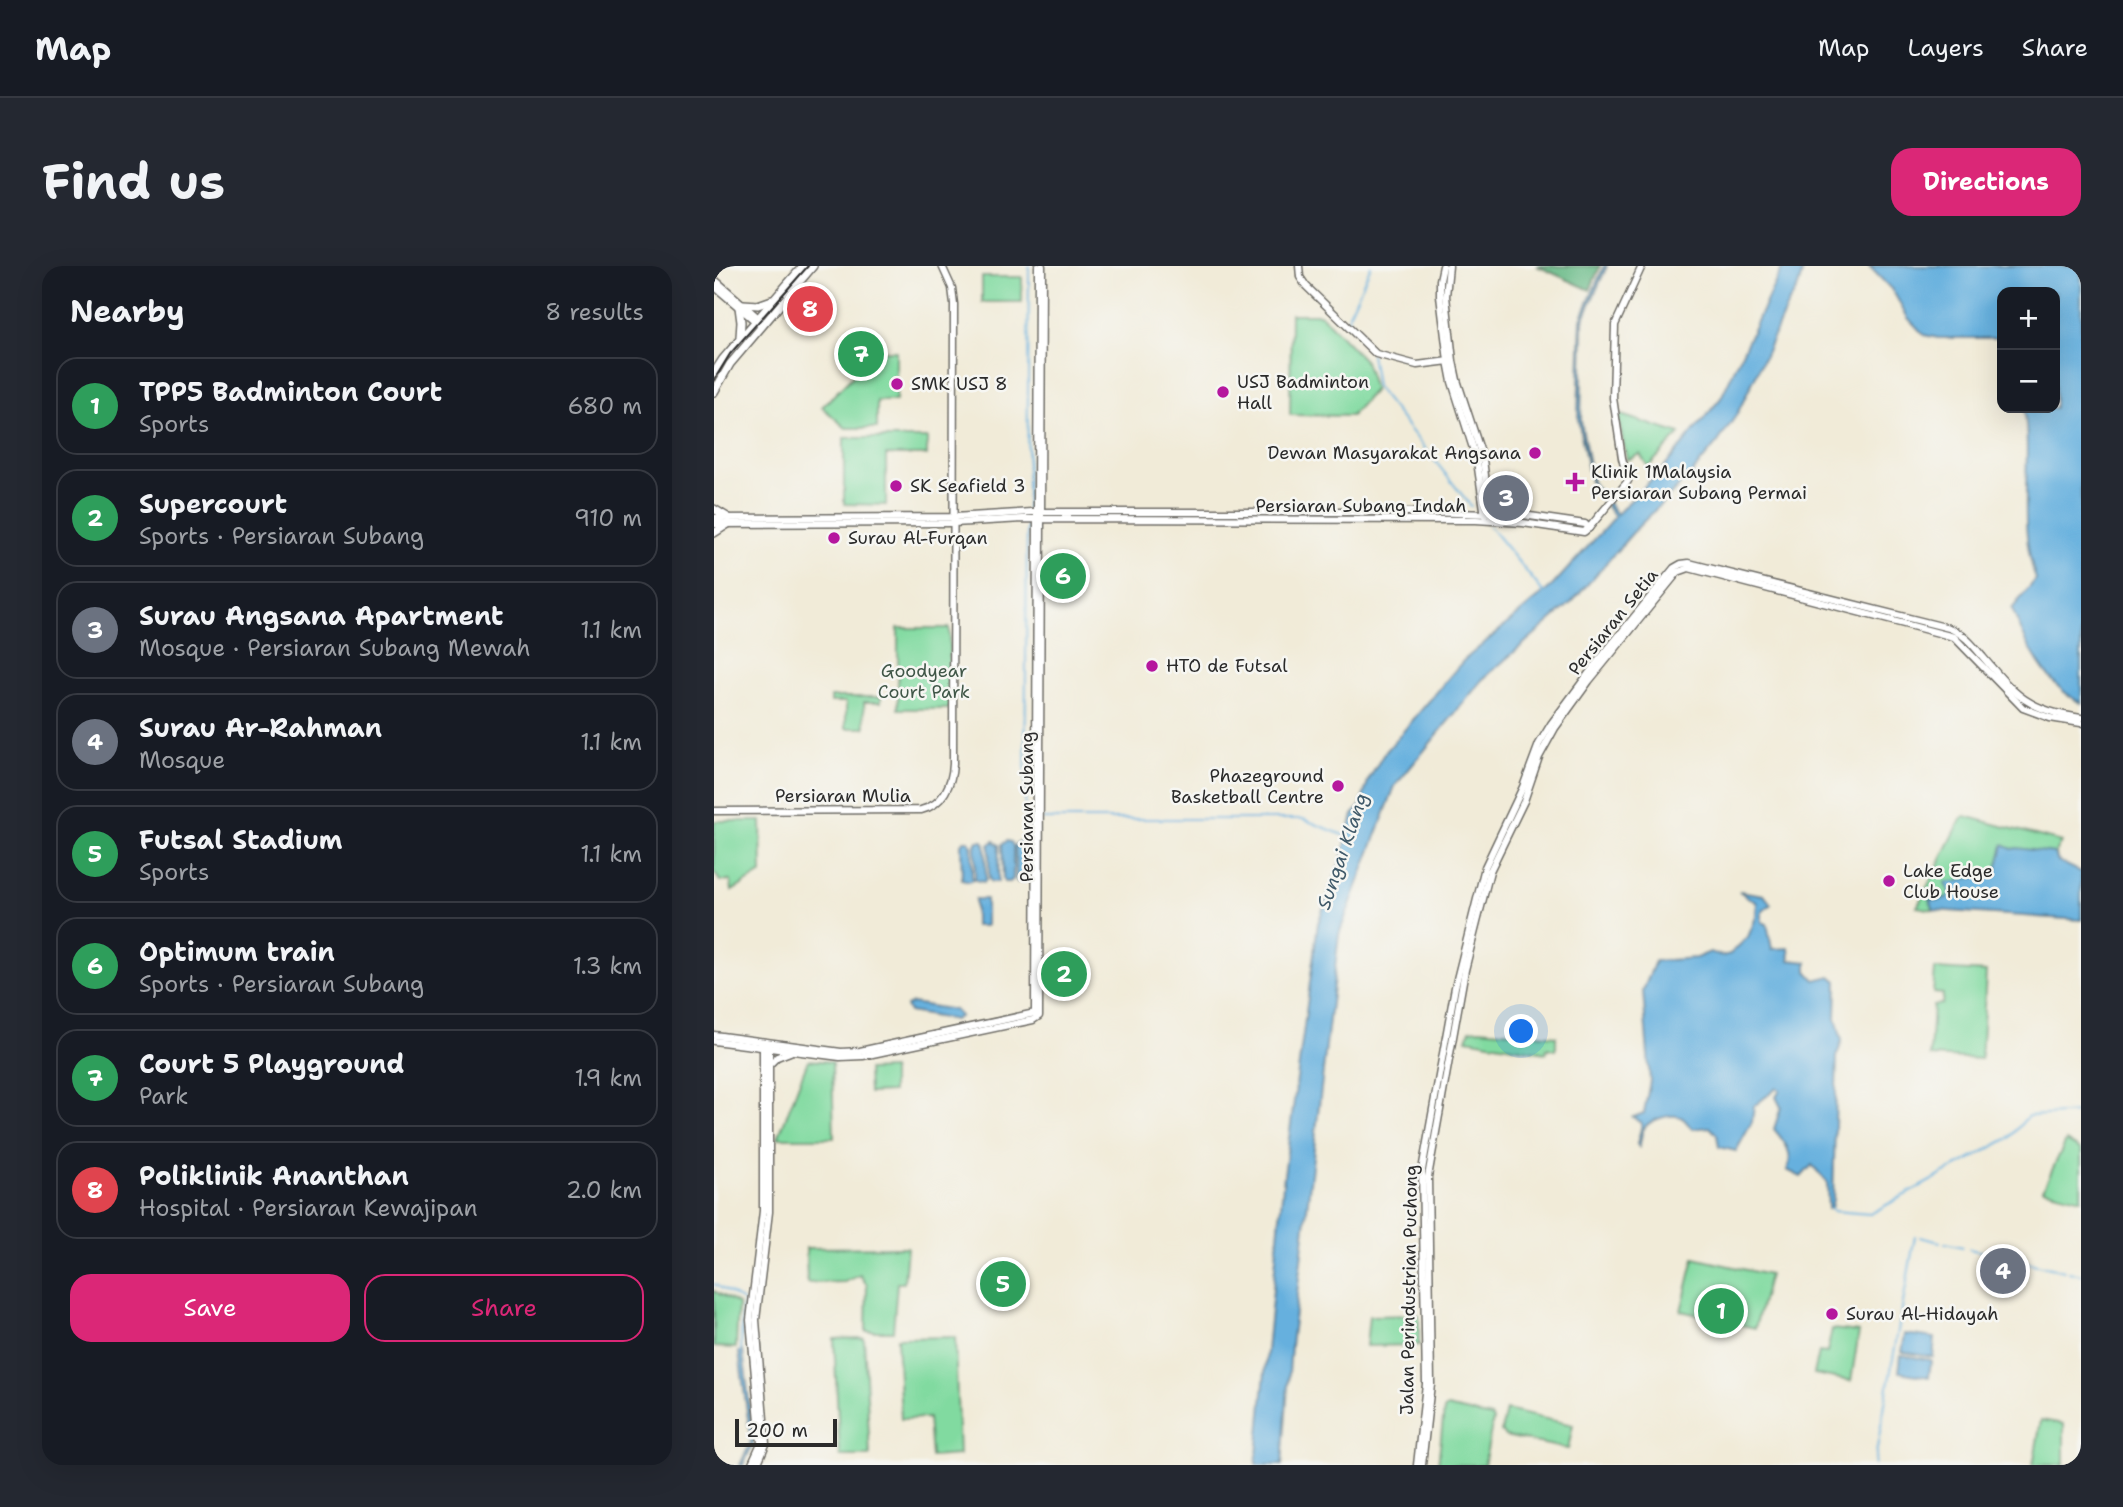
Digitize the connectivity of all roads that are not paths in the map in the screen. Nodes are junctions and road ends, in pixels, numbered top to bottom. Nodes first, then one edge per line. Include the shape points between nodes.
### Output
1 (803, 266) edge
2 (813, 266) edge
3 (942, 266) edge
4 (1040, 266) edge
5 (1299, 266) edge
6 (1443, 266) edge
7 (1449, 266) edge
8 (1643, 266) edge
9 (714, 279) edge
10 (714, 286) edge
11 (775, 298) junction
12 (741, 305) junction
13 (760, 322) junction
14 (738, 341) junction
15 (1446, 363) junction
16 (714, 373) edge
17 (714, 392) edge
18 (1486, 497) junction
19 (954, 504) junction
20 (714, 509) edge
21 (1462, 513) junction
22 (1508, 515) junction
23 (1036, 516) junction
24 (1488, 517) junction
25 (970, 519) junction
26 (937, 520) junction
27 (954, 520) junction
28 (714, 521) edge
29 (729, 521) junction
30 (1589, 528) junction
31 (714, 533) edge
32 (954, 538) junction
33 (1877, 614) junction
34 (2081, 718) edge
35 (2081, 723) edge
36 (714, 811) edge
37 (1451, 1033) junction
38 (714, 1035) edge
39 (714, 1041) edge
40 (766, 1044) junction
41 (749, 1045) junction
42 (795, 1051) junction
43 (881, 1051) junction
44 (766, 1065) junction
45 (751, 1465) edge
46 (757, 1465) edge
47 (1416, 1465) edge
48 (1422, 1465) edge

1 - 11 main road
2 - 13 main road
3 - 19 street, Persiaran Mulia via 954,304
4 - 23 street, Persiaran Subang
5 - 15 street via 1306,286 1373,352 1410,364
6 - 15 street via 1440,286
7 - 15 street
8 - 30 street via 1615,325 1613,398 1629,478
9 - 12 street
10 - 12 street
11 - 12 main road
11 - 13 main road
12 - 13 street
12 - 14 main road
13 - 14 main road
13 - 17 main road
14 - 16 main road
15 - 18 street via 1457,380 1483,459
18 - 21 street via 1473,510
18 - 22 street
18 - 24 street
19 - 25 street
19 - 26 street
19 - 27 street, Persiaran Mulia
20 - 29 main road
21 - 23 street, Persiaran Subang Indah
21 - 24 street, Persiaran Subang Indah
22 - 24 street, Persiaran Subang Indah
22 - 30 street, Persiaran Subang Indah
23 - 24 street, Persiaran Subang Indah
23 - 25 street
23 - 43 street, Persiaran Subang via 1039,1016
24 - 30 street, Persiaran Subang Indah via 1584,531
25 - 27 street
25 - 32 street
26 - 27 street
26 - 29 street
26 - 29 street
26 - 32 street
27 - 32 street, Persiaran Mulia
28 - 29 street
29 - 31 main road
32 - 36 street, Persiaran Mulia via 953,764 942,797 920,810
33 - 34 street, Persiaran Setia via 1959,632 2023,700
33 - 35 street, Persiaran Setia via 1954,637 2023,708
33 - 37 street, Persiaran Setia via 1683,566 1589,681 1544,747 1490,871
37 - 47 street, Jalan Perindustrian Puchong via 1422,1170 1426,1384
37 - 48 street, Jalan Perindustrian Puchong via 1428,1177 1431,1384
38 - 40 street, Persiaran Subang
39 - 41 street, Persiaran Subang
40 - 41 street, Persiaran Subang
40 - 42 street, Persiaran Subang
40 - 43 street, Persiaran Subang
40 - 44 street
41 - 44 street via 760,1051
42 - 43 street, Persiaran Subang via 839,1057
42 - 44 street
44 - 45 street via 763,1211 750,1320 761,1443
44 - 46 street via 769,1212 756,1320 766,1444

